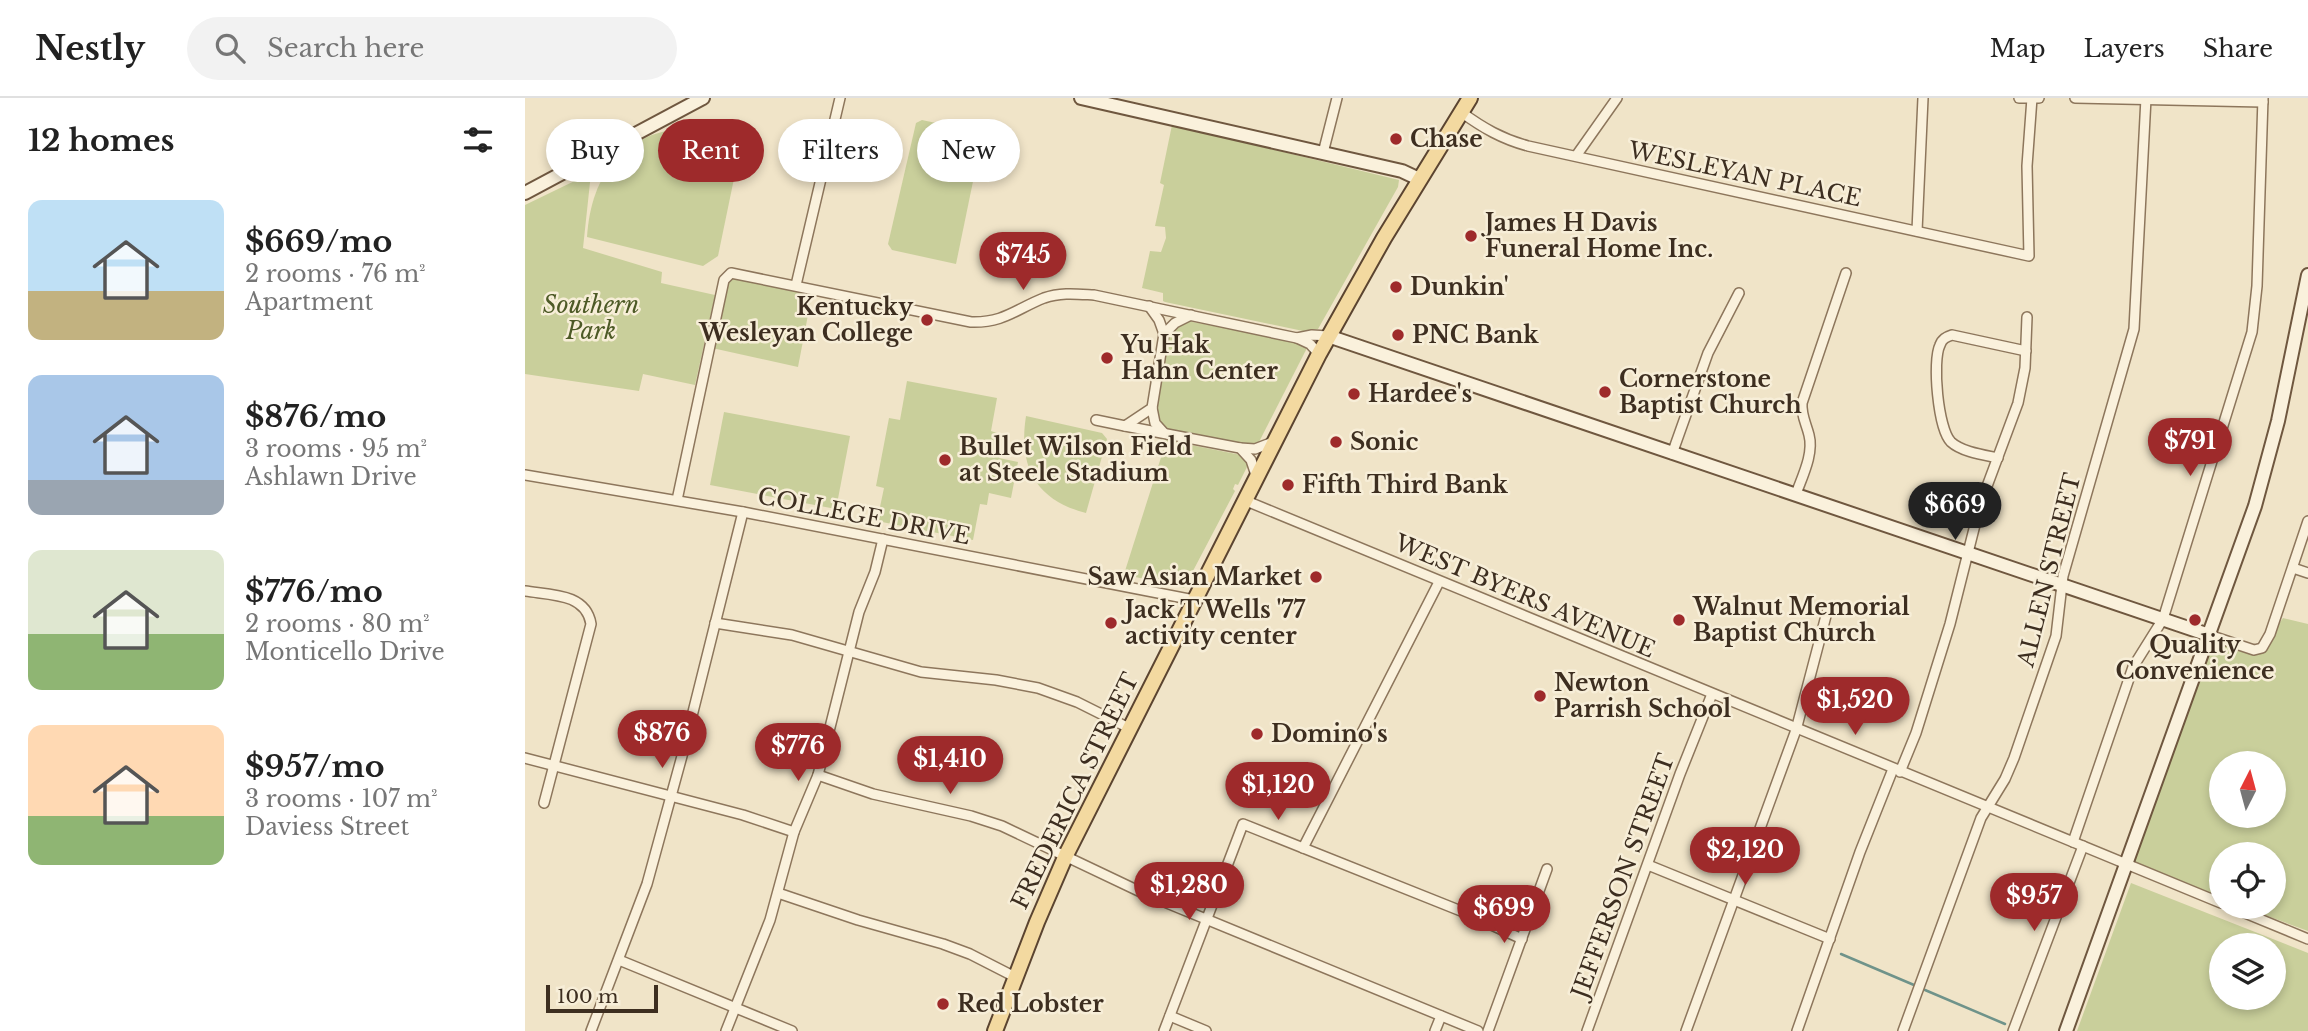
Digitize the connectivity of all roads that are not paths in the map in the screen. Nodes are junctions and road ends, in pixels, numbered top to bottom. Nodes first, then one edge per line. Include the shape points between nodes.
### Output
1 (703, 98) edge
2 (840, 98) edge
3 (1081, 98) edge
4 (1337, 98) edge
5 (1470, 98) edge
6 (1617, 98) edge
7 (1923, 98) edge
8 (2019, 98) edge
9 (2032, 98) edge
10 (2039, 98) edge
11 (2074, 98) edge
12 (2146, 99) edge
13 (2263, 100) edge
14 (1461, 112) junction
15 (1323, 153) junction
16 (1576, 156) junction
17 (1419, 179) junction
18 (525, 193) edge
19 (1917, 231) junction
20 (1846, 272) dead end
21 (2308, 275) edge
22 (796, 285) junction
23 (1739, 293) dead end
24 (1149, 306) junction
25 (1191, 315) junction
26 (2027, 317) dead end
27 (1164, 334) junction
28 (1328, 336) junction
29 (1297, 338) junction
30 (2026, 351) junction
31 (1319, 354) junction
32 (1151, 408) junction
33 (1096, 420) dead end
34 (1125, 426) junction
35 (1165, 434) junction
36 (1273, 442) junction
37 (1240, 448) junction
38 (1672, 454) junction
39 (1998, 458) junction
40 (525, 475) edge
41 (1257, 475) junction
42 (1796, 494) junction
43 (677, 500) junction
44 (1244, 500) junction
45 (743, 512) junction
46 (2308, 521) edge
47 (883, 539) junction
48 (1968, 553) junction
49 (2293, 568) junction
50 (2308, 573) edge
51 (1439, 582) junction
52 (2062, 586) junction
53 (525, 591) edge
54 (1194, 600) junction
55 (1827, 612) dead end
56 (2163, 619) junction
57 (715, 623) junction
58 (2209, 635) junction
59 (849, 652) junction
60 (1712, 694) junction
61 (1129, 728) junction
62 (1796, 730) junction
63 (525, 758) edge
64 (555, 765) junction
65 (1897, 771) junction
66 (818, 775) junction
67 (670, 795) junction
68 (544, 803) dead end
69 (1986, 808) junction
70 (794, 832) junction
71 (2078, 844) junction
72 (1303, 848) junction
73 (1066, 855) junction
74 (2125, 864) junction
75 (1648, 865) junction
76 (1547, 869) dead end
77 (779, 893) junction
78 (2209, 898) edge
79 (1734, 899) junction
80 (1206, 919) junction
81 (2260, 919) edge
82 (1522, 939) junction
83 (1830, 939) junction
84 (2308, 939) edge
85 (619, 960) junction
86 (1015, 977) junction
87 (735, 1008) junction
88 (1170, 1016) junction
89 (1441, 1016) junction
90 (591, 1031) edge
91 (726, 1031) edge
92 (792, 1031) edge
93 (995, 1031) edge
94 (1164, 1031) edge
95 (1206, 1031) edge
96 (1435, 1031) edge
97 (1478, 1031) edge
98 (1488, 1031) edge
99 (1587, 1031) edge
100 (1686, 1031) edge
101 (1797, 1031) edge
102 (1903, 1031) edge
103 (2013, 1031) edge
104 (2066, 1031) edge

1 - 18 street
2 - 22 street
3 - 15 street
4 - 15 street
5 - 14 main road, FREDERICA STREET
6 - 16 street
7 - 19 street
8 - 9 street
9 - 10 street
9 - 19 street, WESLEYAN PLACE via 2027,166 2029,256
11 - 12 street
12 - 13 street
12 - 52 street, ALLEN STREET via 2134,329
13 - 56 street via 2255,318
14 - 16 street, WESLEYAN PLACE via 1505,140
14 - 17 main road, FREDERICA STREET
15 - 17 street
16 - 19 street, WESLEYAN PLACE
17 - 28 main road, FREDERICA STREET
20 - 42 street via 1802,403 1810,444
21 - 58 street via 2267,463
22 - 24 street via 971,322 996,321 1066,293
22 - 43 street via 734,272 724,280
23 - 38 street via 1708,352
24 - 25 street
24 - 27 street
25 - 27 street
25 - 29 street
26 - 30 street
27 - 32 street
28 - 29 street
28 - 31 main road, FREDERICA STREET
28 - 38 street
29 - 31 street
30 - 39 street via 2018,403
30 - 39 street via 1952,335 1938,348 1946,435 1957,446
31 - 36 main road, FREDERICA STREET
32 - 34 street
32 - 35 street via 1155,423
33 - 34 street
34 - 35 street
35 - 37 street
36 - 37 street via 1255,449
36 - 41 main road, FREDERICA STREET
37 - 41 street
38 - 42 street
39 - 48 street
40 - 43 street, COLLEGE DRIVE
41 - 44 main road, FREDERICA STREET
42 - 48 street
43 - 45 street, COLLEGE DRIVE
44 - 51 street, WEST BYERS AVENUE
44 - 54 main road, FREDERICA STREET
45 - 47 street, COLLEGE DRIVE
45 - 57 street
46 - 49 street
47 - 54 street, COLLEGE DRIVE
47 - 59 street
48 - 52 street
48 - 65 street via 1916,733
49 - 50 street
49 - 58 street via 2270,634 2259,650
51 - 60 street, WEST BYERS AVENUE
51 - 72 street
52 - 56 street
52 - 69 street, ALLEN STREET via 2056,636 2032,709 2005,779
53 - 64 street via 573,599 586,609 591,624
54 - 61 main road, FREDERICA STREET
55 - 62 street
56 - 58 street
56 - 71 street via 2133,667
57 - 59 street via 792,635
57 - 67 street
58 - 74 street
59 - 61 street via 921,672 1038,688
59 - 66 street
60 - 62 street, WEST BYERS AVENUE
60 - 75 street, JEFFERSON STREET
61 - 73 main road, FREDERICA STREET
62 - 65 street, WEST BYERS AVENUE
62 - 79 street
63 - 64 street
64 - 67 street
64 - 68 street
65 - 69 street, WEST BYERS AVENUE
65 - 83 street via 1860,852
66 - 70 street
66 - 73 street via 873,794 1002,826
67 - 70 street
67 - 85 street
69 - 71 street, WEST BYERS AVENUE
69 - 102 street, ALLEN STREET
70 - 77 street
71 - 74 street, WEST BYERS AVENUE
71 - 103 street
72 - 80 street via 1243,824
72 - 82 street
73 - 80 street
73 - 86 main road, FREDERICA STREET
74 - 78 street, WEST BYERS AVENUE
74 - 104 street
75 - 79 street
75 - 99 street, JEFFERSON STREET
76 - 82 street
77 - 86 street via 943,944
77 - 87 street
79 - 83 street
79 - 100 street
80 - 88 street
80 - 89 street
81 - 84 street
82 - 98 street
83 - 101 street
85 - 87 street
85 - 90 street
86 - 93 main road, FREDERICA STREET
87 - 91 street
87 - 92 street
88 - 94 street
88 - 95 street
89 - 96 street
89 - 97 street

